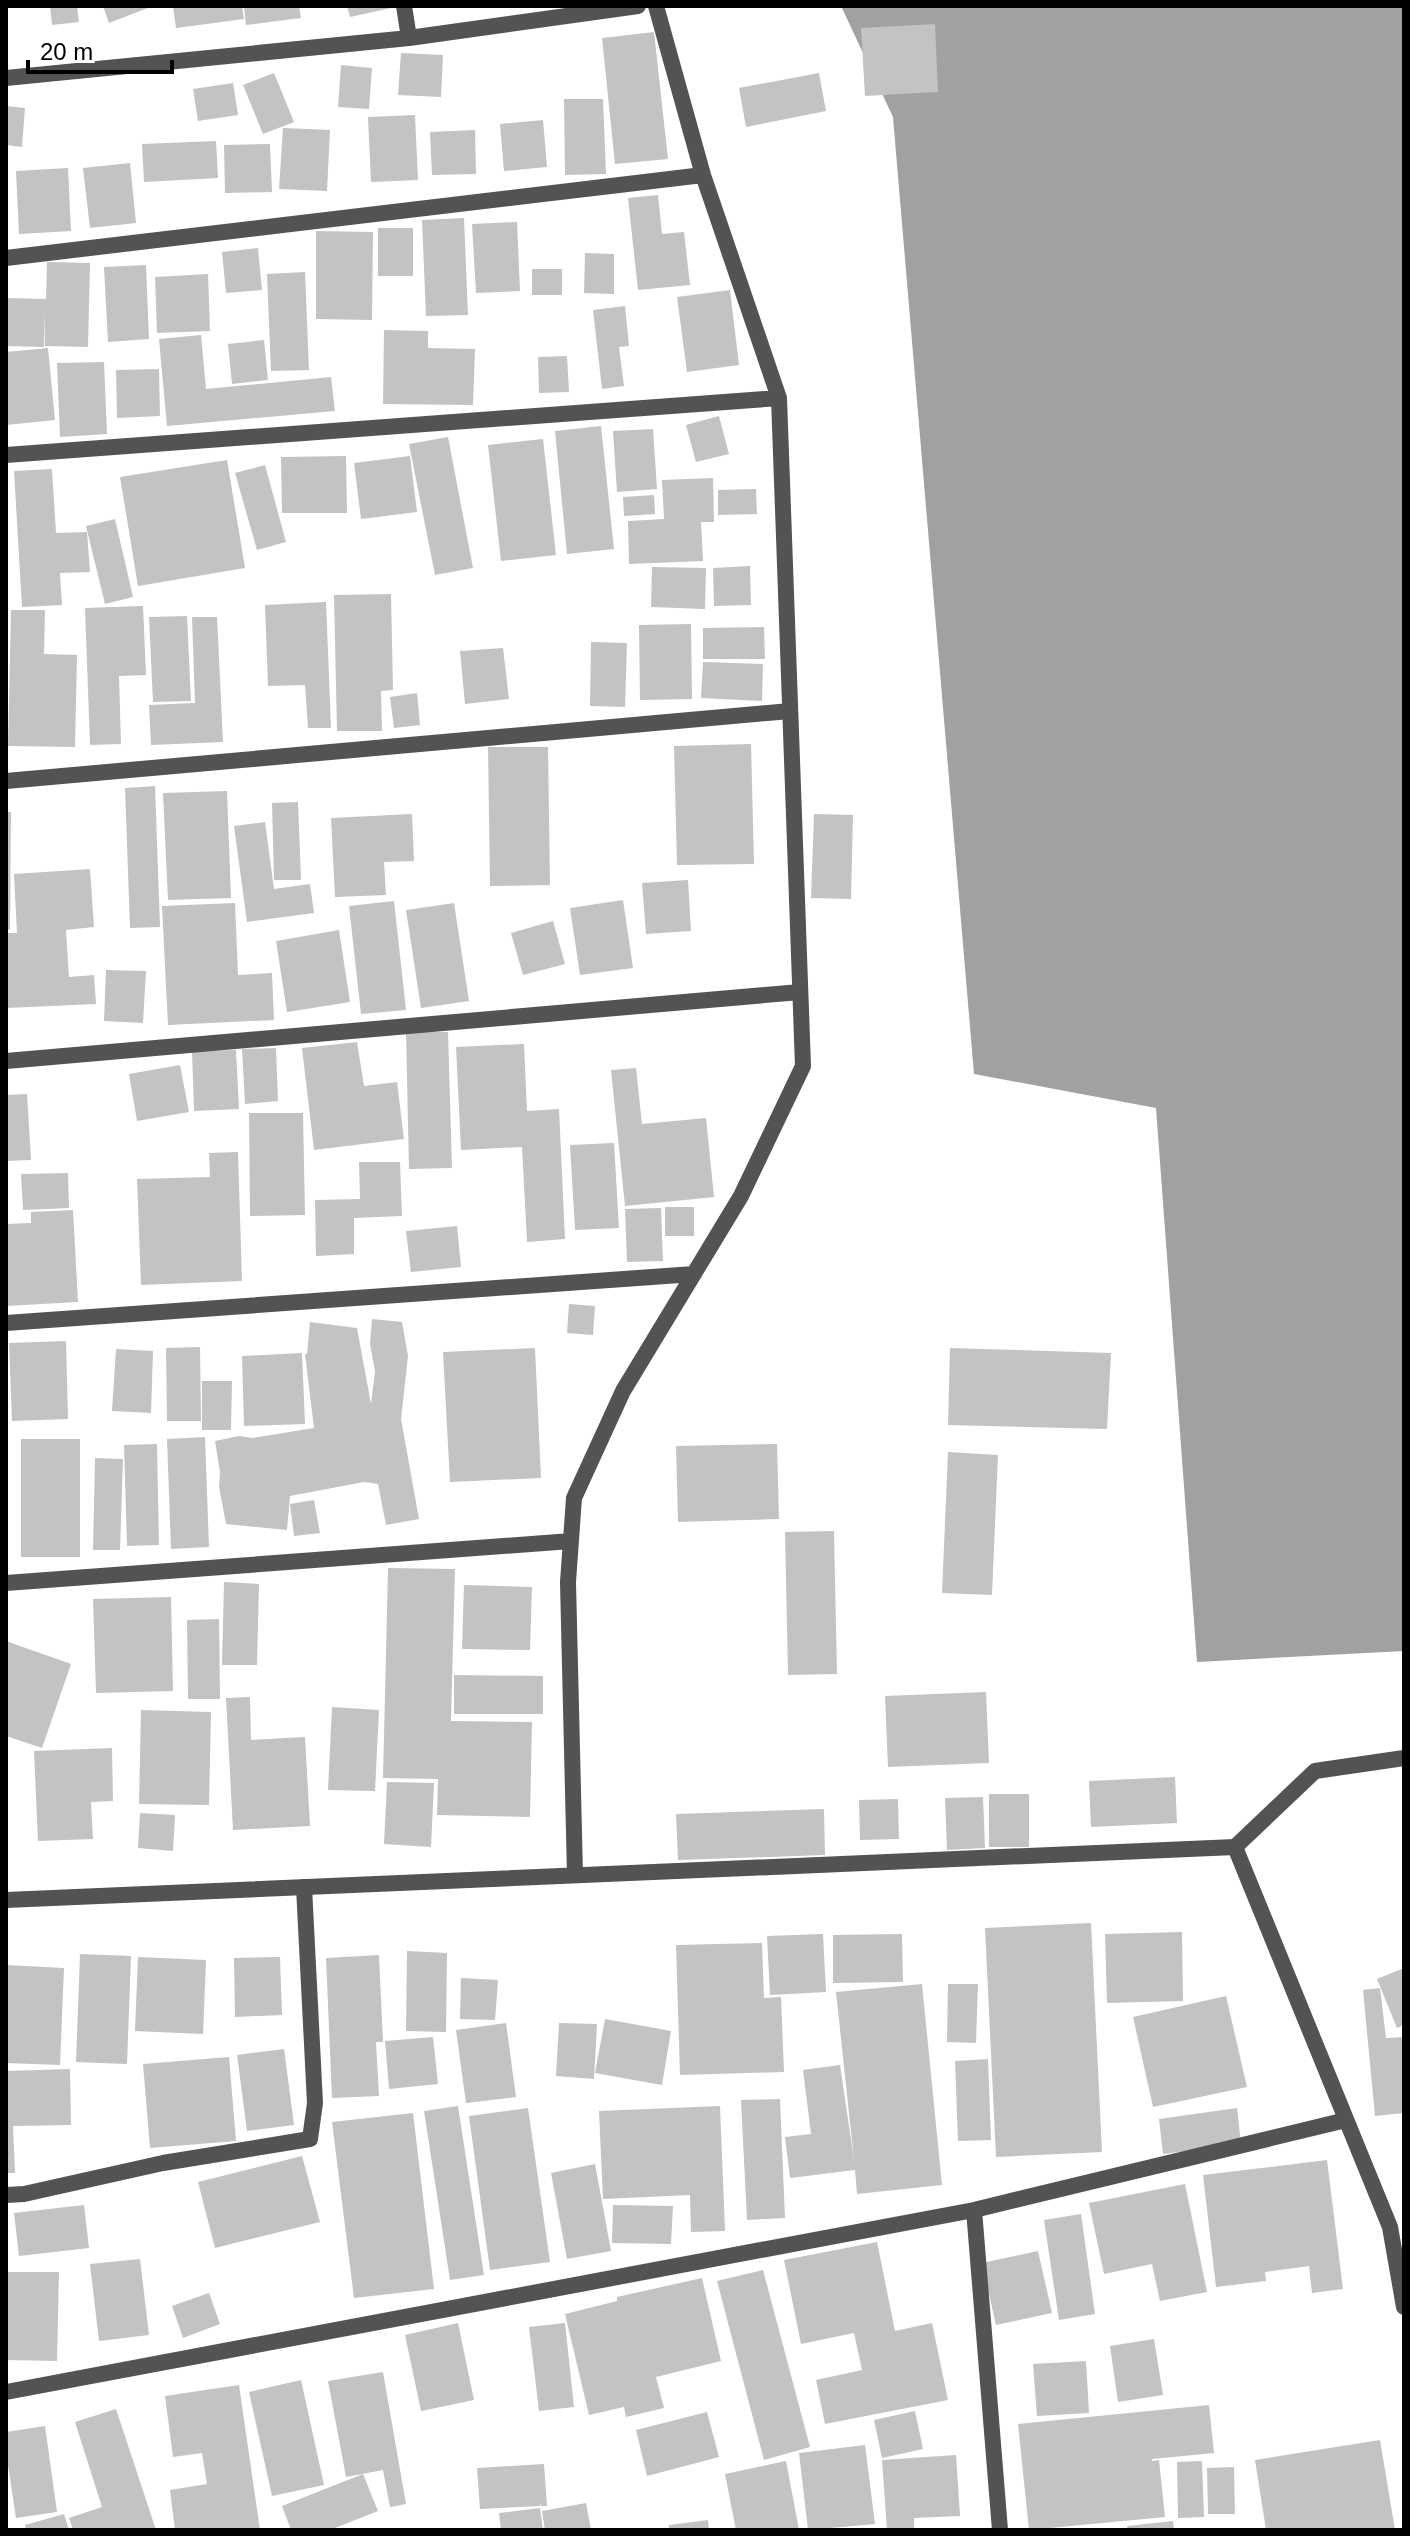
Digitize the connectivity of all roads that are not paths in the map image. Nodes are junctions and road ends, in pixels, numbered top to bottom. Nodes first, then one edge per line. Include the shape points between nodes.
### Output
1 (404, 6) edge
2 (638, 6) edge
3 (656, 6) edge
4 (409, 38) junction
5 (6, 78) edge
6 (703, 175) junction
7 (6, 258) edge
8 (779, 398) junction
9 (6, 455) edge
10 (790, 711) junction
11 (6, 781) edge
12 (800, 992) junction
13 (6, 1061) edge
14 (694, 1274) junction
15 (6, 1323) edge
16 (571, 1541) junction
17 (6, 1583) edge
18 (1404, 1758) edge
19 (1235, 1847) junction
20 (575, 1875) junction
21 (304, 1887) junction
22 (6, 1900) edge
23 (1346, 2120) junction
24 (6, 2195) edge
25 (974, 2210) junction
26 (1397, 2226) edge
27 (1404, 2307) edge
28 (6, 2392) edge
29 (1000, 2530) edge

1 - 4 street
2 - 4 street
3 - 6 street
4 - 5 street
6 - 7 street
6 - 8 street
8 - 9 street
8 - 10 street
10 - 11 street
10 - 12 street
12 - 13 street
12 - 14 street via 803,1066 741,1196
14 - 15 street
14 - 16 street via 617,1405 574,1498
16 - 17 street
16 - 20 street
18 - 19 street via 1315,1771
19 - 20 street
19 - 23 street
20 - 21 street
21 - 22 street
21 - 24 street via 315,2103 310,2139
23 - 25 street
23 - 26 street
25 - 28 street
25 - 29 street
26 - 27 street

